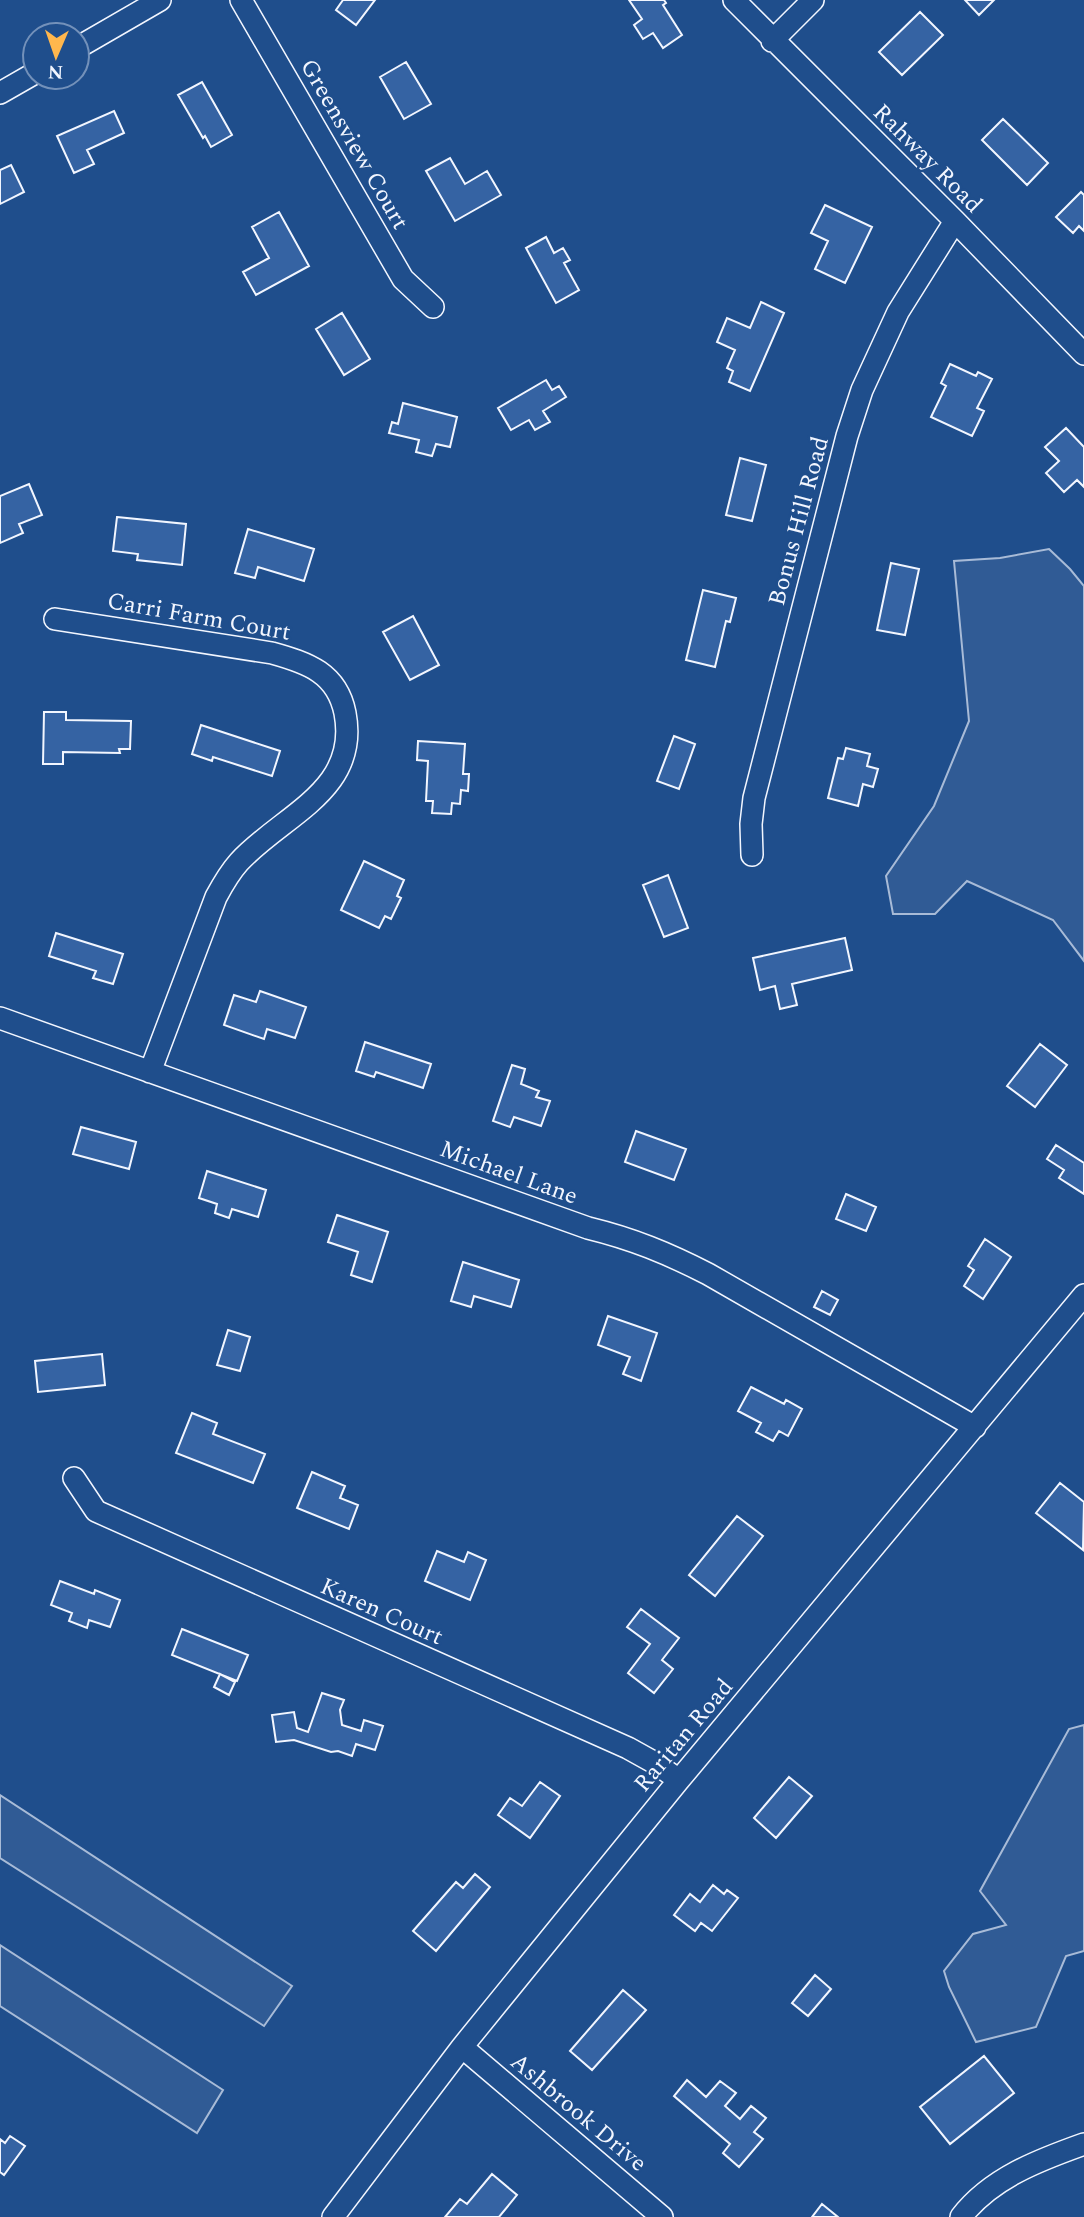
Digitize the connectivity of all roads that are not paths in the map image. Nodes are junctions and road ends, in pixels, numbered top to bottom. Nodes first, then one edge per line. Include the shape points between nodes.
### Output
1 (160, 0) edge
2 (241, 0) edge
3 (734, 0) edge
4 (813, 0) edge
5 (91, 40) edge
6 (772, 41) junction
7 (21, 81) edge
8 (0, 93) edge
9 (955, 221) junction
10 (433, 307) dead end
11 (1084, 354) edge
12 (55, 619) dead end
13 (752, 855) dead end
14 (0, 1018) edge
15 (150, 1072) junction
16 (1084, 1295) edge
17 (975, 1427) junction
18 (74, 1478) dead end
19 (679, 1780) junction
20 (461, 2047) junction
21 (1084, 2144) edge
22 (333, 2217) edge
23 (662, 2217) edge
24 (961, 2217) edge

1 - 5 street
2 - 10 street, Greensview Court via 403,279
3 - 6 street, Rahway Road
4 - 6 street
6 - 9 street, Rahway Road
7 - 8 street
9 - 11 street, Rahway Road
9 - 13 street, Bonus Hill Road via 898,312 854,413 754,798
12 - 15 street, Carri Farm Court via 290,658 319,671 342,699 348,737 336,772 306,808 241,860 226,878
14 - 15 street, Michael Lane
15 - 17 street, Michael Lane via 666,1253
16 - 17 street, Raritan Road
17 - 19 street, Raritan Road
18 - 19 street, Karen Court via 96,1511 628,1748
19 - 20 street, Raritan Road
20 - 22 street, Raritan Road
20 - 23 street, Ashbrook Drive
21 - 24 street via 1002,2179

